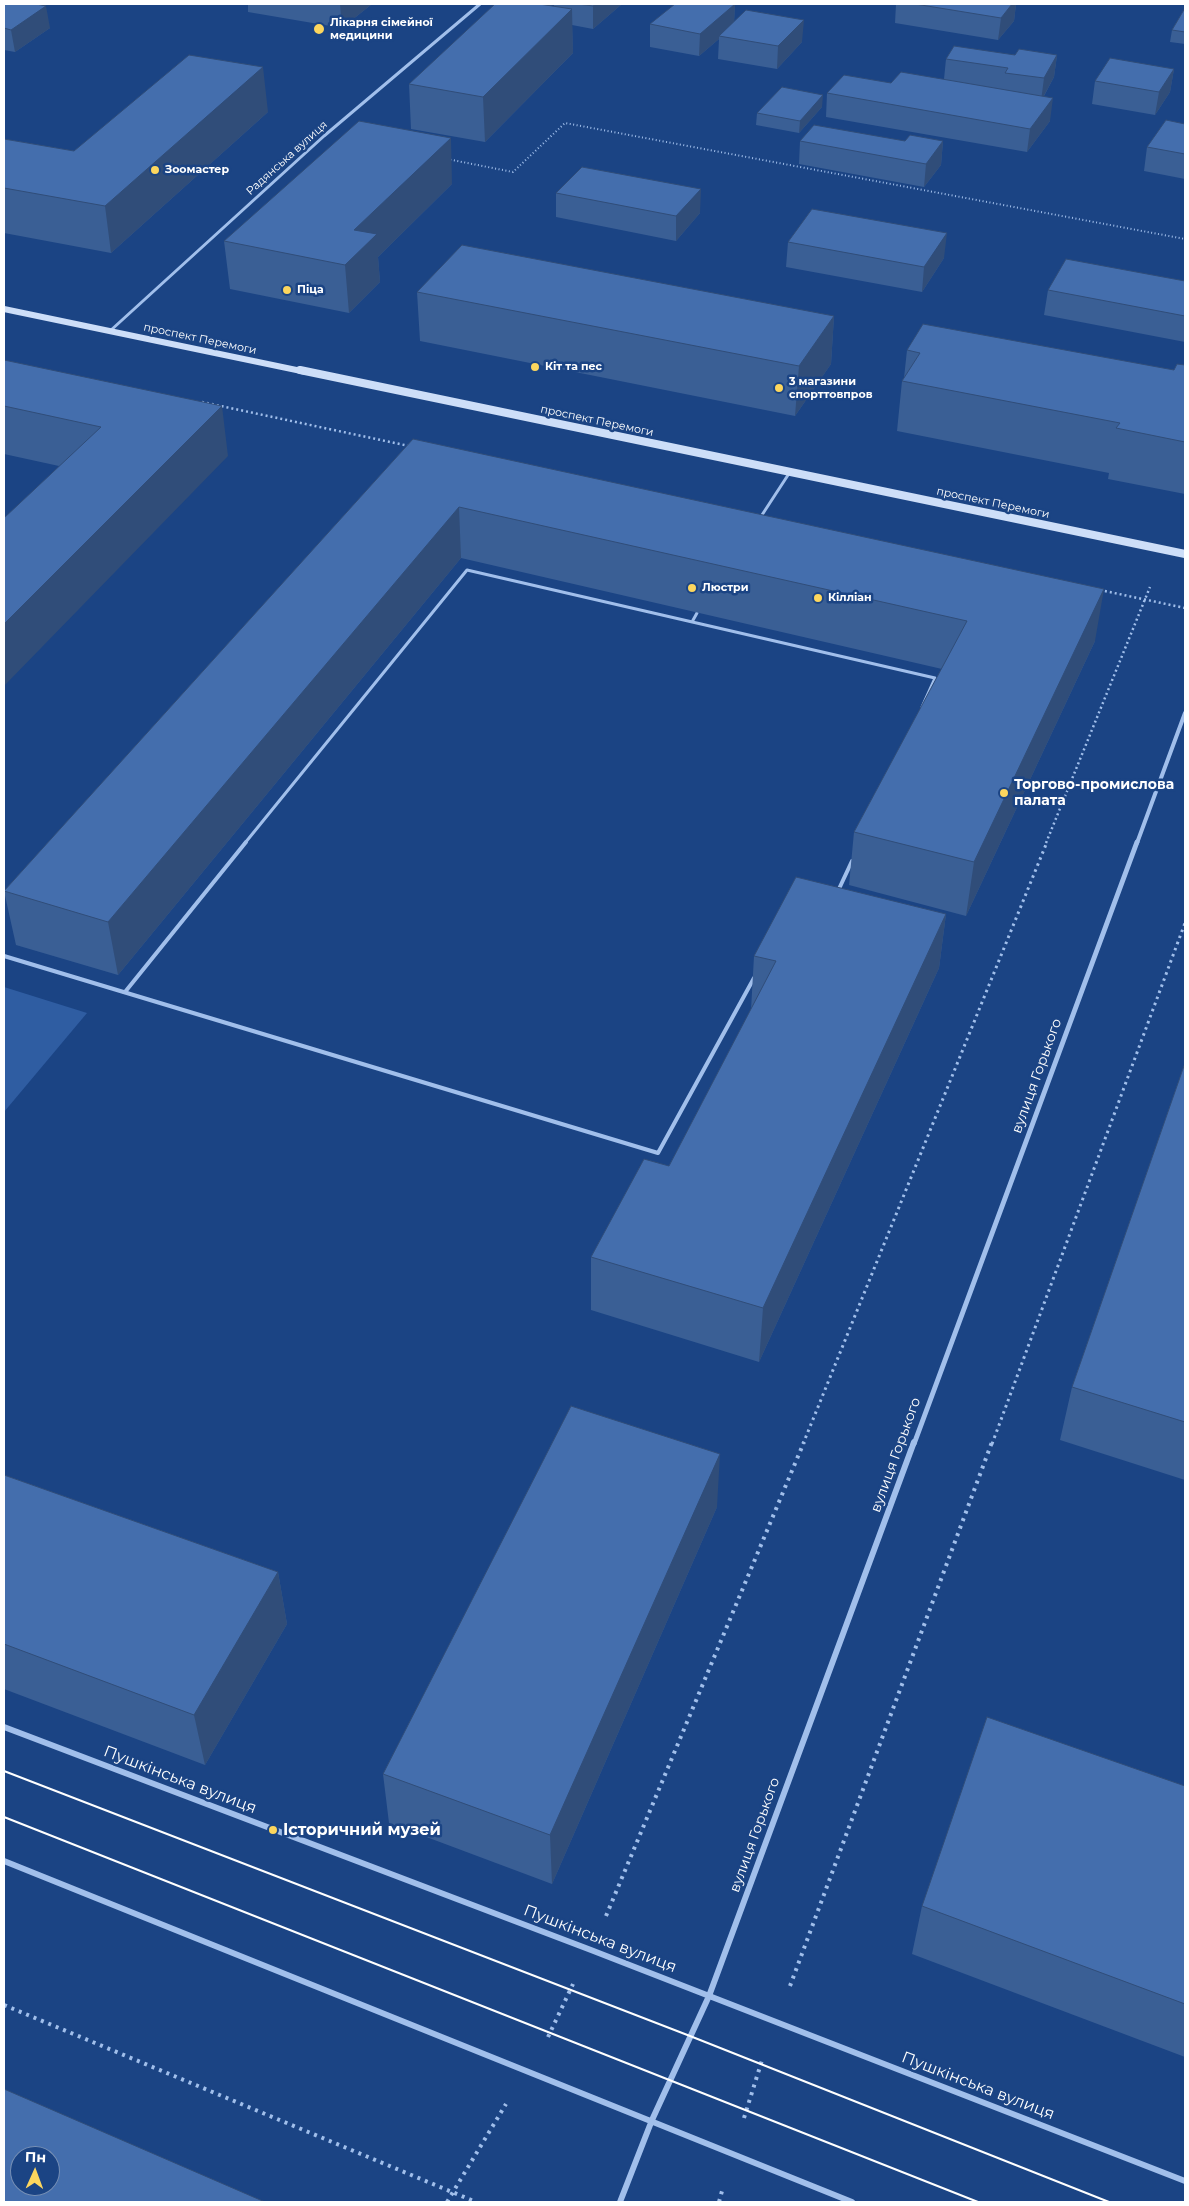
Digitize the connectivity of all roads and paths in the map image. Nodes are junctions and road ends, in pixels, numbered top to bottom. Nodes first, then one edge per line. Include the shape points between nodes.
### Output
1 (480, 4) edge
2 (447, 159) dead end
3 (1185, 239) edge
4 (4, 310) edge
5 (110, 331) junction
6 (198, 401) edge
7 (411, 446) edge
8 (790, 472) junction
9 (759, 519) edge
10 (1165, 550) junction
11 (1185, 554) edge
12 (1097, 590) edge
13 (1145, 600) junction
14 (1185, 608) edge
15 (697, 613) edge
16 (692, 622) junction
17 (1185, 713) edge
18 (918, 714) edge
19 (853, 859) edge
20 (837, 895) edge
21 (1185, 923) edge
22 (4, 956) edge
23 (757, 972) dead end
24 (125, 992) junction
25 (4, 1727) edge
26 (4, 1861) edge
27 (591, 1950) junction
28 (709, 1996) junction
29 (4, 2004) edge
30 (777, 2022) junction
31 (527, 2071) junction
32 (652, 2120) junction
33 (735, 2154) junction
34 (1185, 2181) edge
35 (452, 2192) junction
36 (447, 2202) edge
37 (476, 2202) edge
38 (620, 2202) edge
39 (719, 2202) edge
40 (852, 2202) edge

1 - 5 street, Радянська вулиця via 324,136
2 - 3 path via 513,172 565,122
4 - 5 main road, проспект Перемоги
5 - 8 main road, проспект Перемоги
6 - 7 path
8 - 9 lane
8 - 10 main road, проспект Перемоги
10 - 11 main road, проспект Перемоги
10 - 13 path
12 - 13 path
13 - 14 path
13 - 27 path via 815,1416
15 - 16 lane
16 - 18 lane via 935,678
16 - 24 lane via 467,570
17 - 28 street, вулиця Горького
19 - 20 lane
21 - 30 path
22 - 24 lane
23 - 24 lane via 658,1153
25 - 27 street, Пушкінська вулиця
26 - 31 street
27 - 28 street, Пушкінська вулиця
27 - 31 path via 551,2033
28 - 30 street, Пушкінська вулиця
28 - 32 street, вулиця Горького
29 - 35 path
30 - 33 path via 746,2109
30 - 34 street, Пушкінська вулиця
31 - 32 street
31 - 35 path
32 - 33 street
32 - 38 street, вулиця Горького
33 - 39 path
33 - 40 street
35 - 36 path
35 - 37 path

